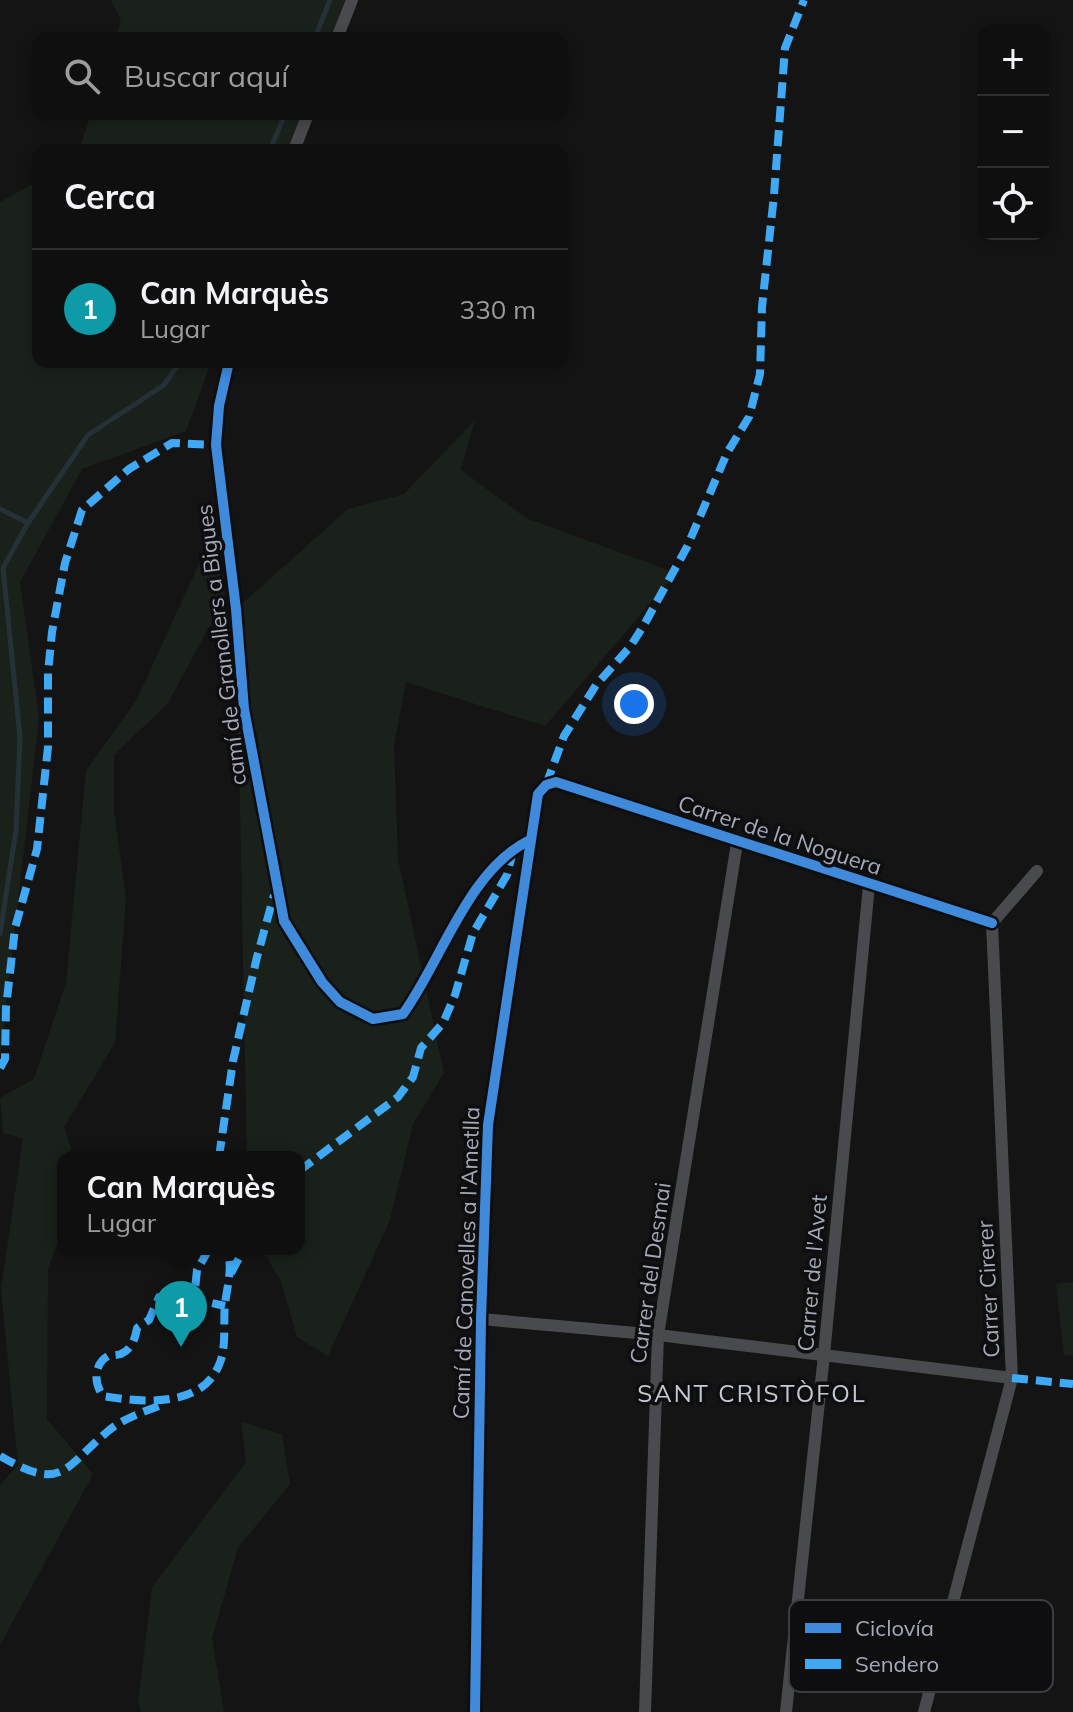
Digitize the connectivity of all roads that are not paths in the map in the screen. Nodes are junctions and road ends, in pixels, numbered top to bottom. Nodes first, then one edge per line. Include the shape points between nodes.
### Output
1 (352, 0) edge
2 (339, 32) edge
3 (306, 120) edge
4 (296, 144) edge
5 (228, 368) edge
6 (556, 782) joint
7 (530, 840) junction
8 (737, 843) junction
9 (1037, 871) dead end
10 (869, 885) junction
11 (992, 923) junction
12 (481, 1319) junction
13 (658, 1335) junction
14 (824, 1355) junction
15 (1012, 1378) junction
16 (798, 1600) edge
17 (954, 1600) edge
18 (789, 1684) edge
19 (929, 1692) edge
20 (475, 1712) edge
21 (645, 1712) edge
22 (786, 1712) edge
23 (924, 1712) edge

1 - 2 street
3 - 4 street
5 - 7 street, camí de Granollers a Bigues via 216,445 244,709 284,921 322,982 340,1002 373,1019 403,1014 491,869
6 - 7 street, Camí de Canovelles a l'Ametlla via 538,794
6 - 8 street, Carrer de la Noguera
7 - 12 street, Camí de Canovelles a l'Ametlla via 488,1125
8 - 10 street, Carrer de la Noguera
8 - 13 street, Carrer del Desmai
9 - 11 street
10 - 11 street, Carrer de la Noguera
10 - 14 street, Carrer de l'Avet
11 - 15 street, Carrer Cirerer
12 - 13 street
12 - 20 street, Camí de Canovelles a l'Ametlla
13 - 14 street
13 - 21 street, Carrer del Desmai
14 - 15 street
14 - 16 street, Carrer de l'Avet
15 - 17 street, Carrer Cirerer
18 - 22 street, Carrer de l'Avet
19 - 23 street, Carrer Cirerer

